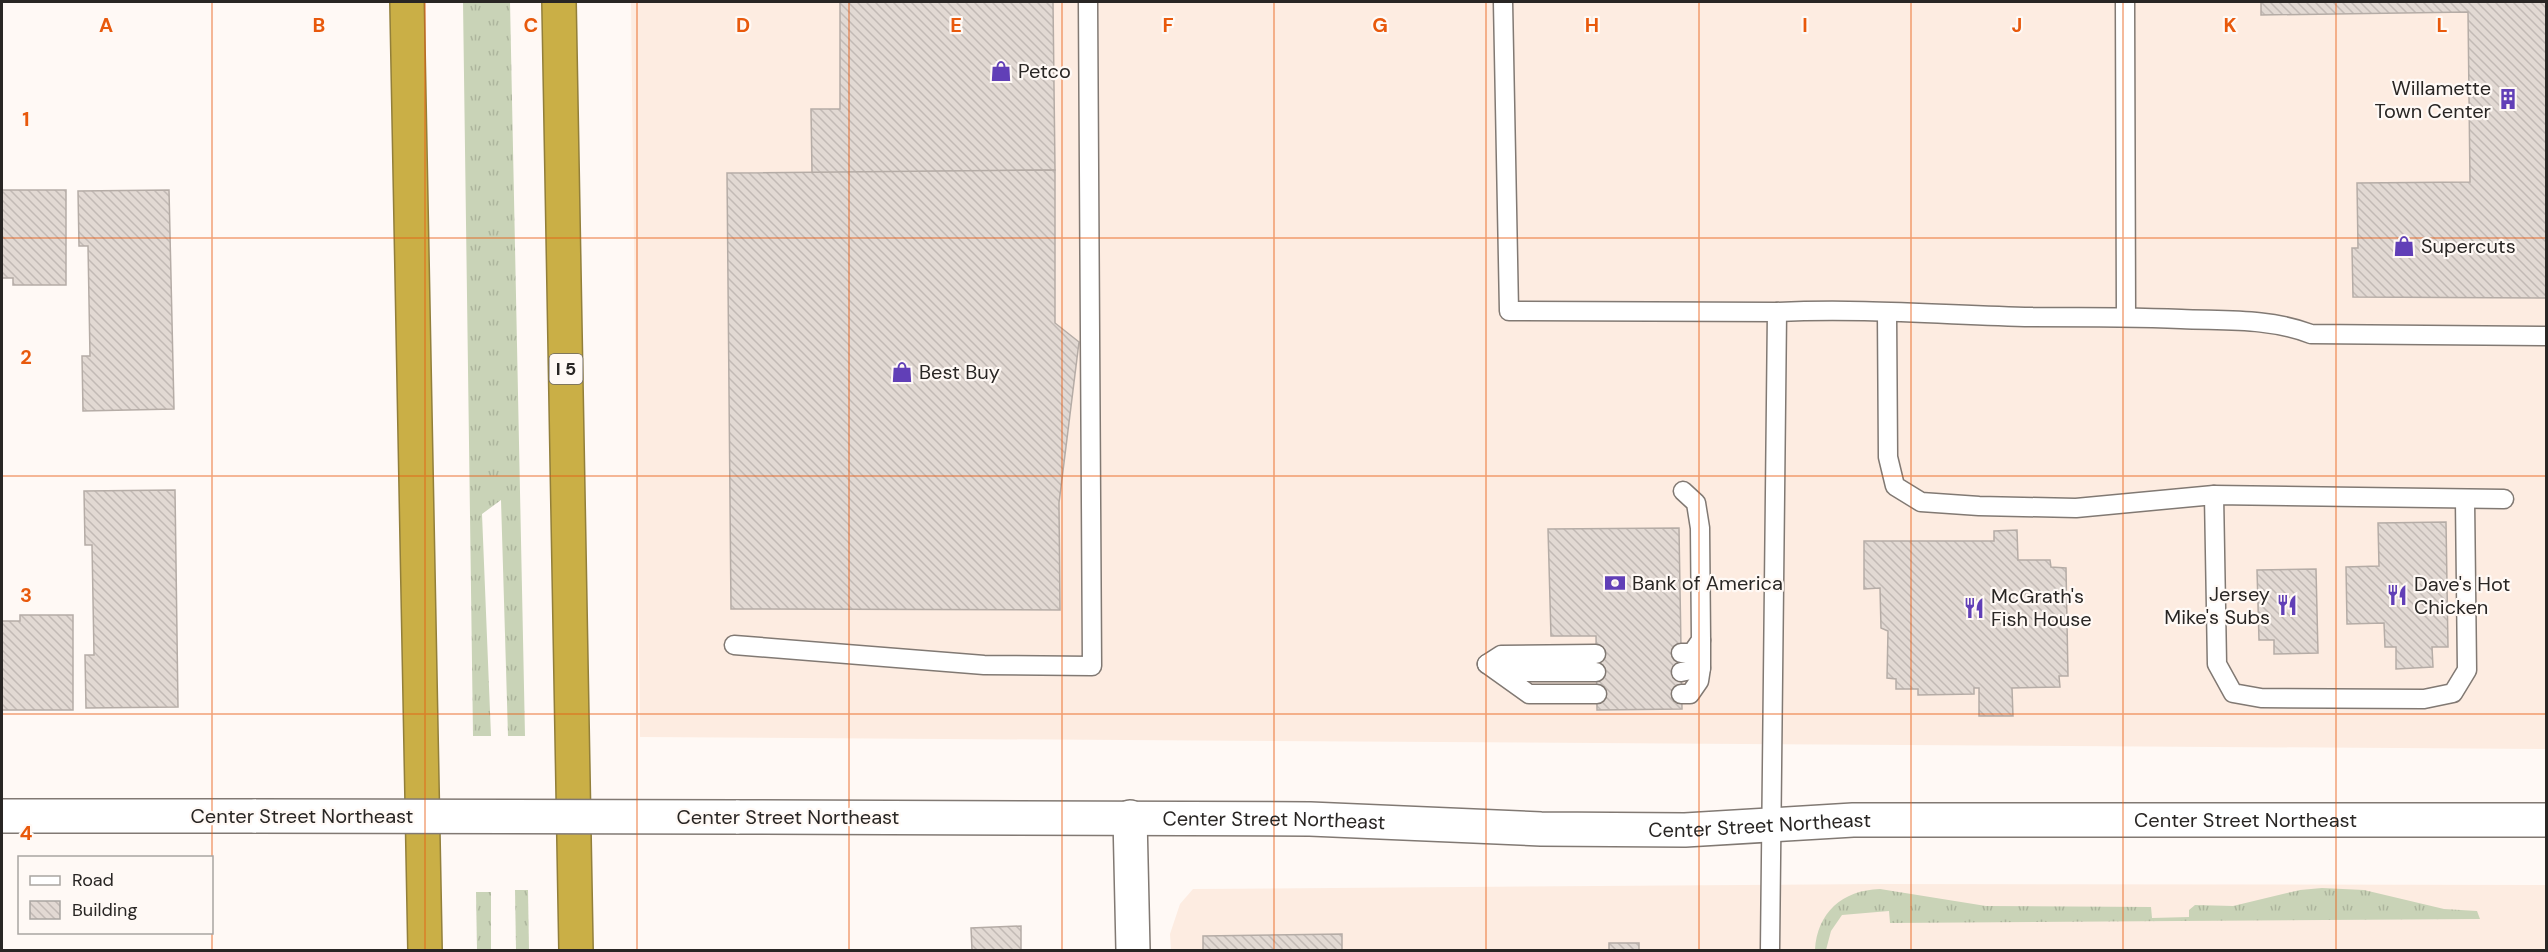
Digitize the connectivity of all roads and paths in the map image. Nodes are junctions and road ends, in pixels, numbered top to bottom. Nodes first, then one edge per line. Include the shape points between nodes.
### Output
1 (407, 2) edge
2 (559, 2) edge
3 (1088, 2) edge
4 (1503, 2) edge
5 (2125, 2) edge
6 (1777, 312) junction
7 (1887, 314) junction
8 (2126, 316) junction
9 (2547, 336) edge
10 (1683, 491) dead end
11 (2214, 495) junction
12 (2504, 499) dead end
13 (2465, 500) junction
14 (1701, 640) junction
15 (734, 645) dead end
16 (1681, 653) dead end
17 (1596, 654) dead end
18 (1487, 664) junction
19 (1701, 668) junction
20 (1596, 672) dead end
21 (1681, 672) dead end
22 (1597, 694) dead end
23 (1682, 694) dead end
24 (2, 816) edge
25 (1130, 818) junction
26 (2547, 820) edge
27 (1771, 825) junction
28 (425, 951) edge
29 (576, 951) edge
30 (1133, 951) edge
31 (1770, 951) edge

1 - 28 highway
2 - 29 highway, I 5
3 - 15 lane via 1092,666 984,665
4 - 6 lane via 1509,311
5 - 8 lane
6 - 7 lane
6 - 27 lane
7 - 8 lane
7 - 11 lane via 1888,457 1895,486 1921,502 2076,508
8 - 9 lane via 2237,320 2290,326 2311,334
10 - 14 lane via 1696,503 1700,528
11 - 13 lane
11 - 13 lane via 2217,664 2234,693 2261,698 2424,699 2453,693 2468,670
12 - 13 lane
14 - 16 lane via 1692,653
14 - 19 lane
17 - 18 lane via 1501,655
18 - 20 lane via 1521,672
18 - 22 lane via 1529,694
19 - 21 lane
19 - 23 lane via 1699,681 1690,694
24 - 25 main road, Center Street Northeast, bridge
25 - 27 main road, Center Street Northeast via 1310,819 1541,829 1685,830
25 - 30 main road
26 - 27 main road, Center Street Northeast via 1853,820
27 - 31 lane

